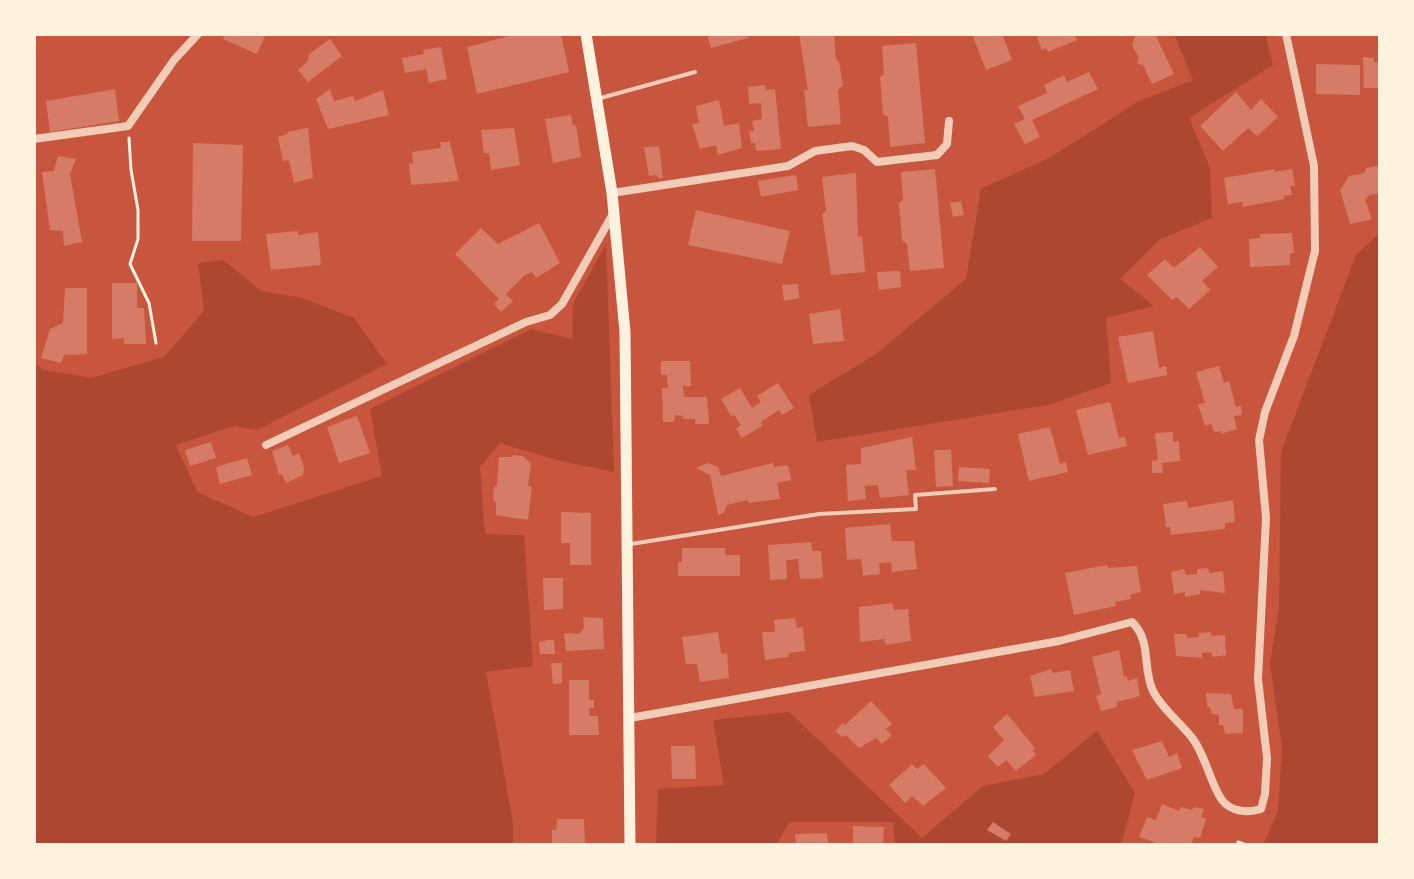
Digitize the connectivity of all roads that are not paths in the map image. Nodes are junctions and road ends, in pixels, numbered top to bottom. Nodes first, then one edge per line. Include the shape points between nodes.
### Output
1 (198, 34) edge
2 (586, 34) edge
3 (1286, 34) edge
4 (695, 72) dead end
5 (597, 99) junction
6 (949, 121) dead end
7 (34, 139) edge
8 (612, 193) junction
9 (615, 211) junction
10 (266, 445) dead end
11 (995, 489) dead end
12 (628, 544) junction
13 (630, 718) junction
14 (630, 845) edge

1 - 7 street via 128,126
2 - 5 main road
3 - 13 street via 1314,166 1315,251 1294,336 1259,440 1266,518 1258,679 1267,758 1261,809 1237,810 1222,801 1192,738 1153,692 1142,632 1132,622 1059,641
4 - 5 lane
5 - 8 main road
6 - 8 street via 947,144 937,155 877,162 852,146 815,151 788,166
8 - 9 main road
9 - 10 street via 562,304 550,315
9 - 12 main road via 625,332
11 - 12 lane via 915,495 916,509 819,514
12 - 13 main road
13 - 14 main road

